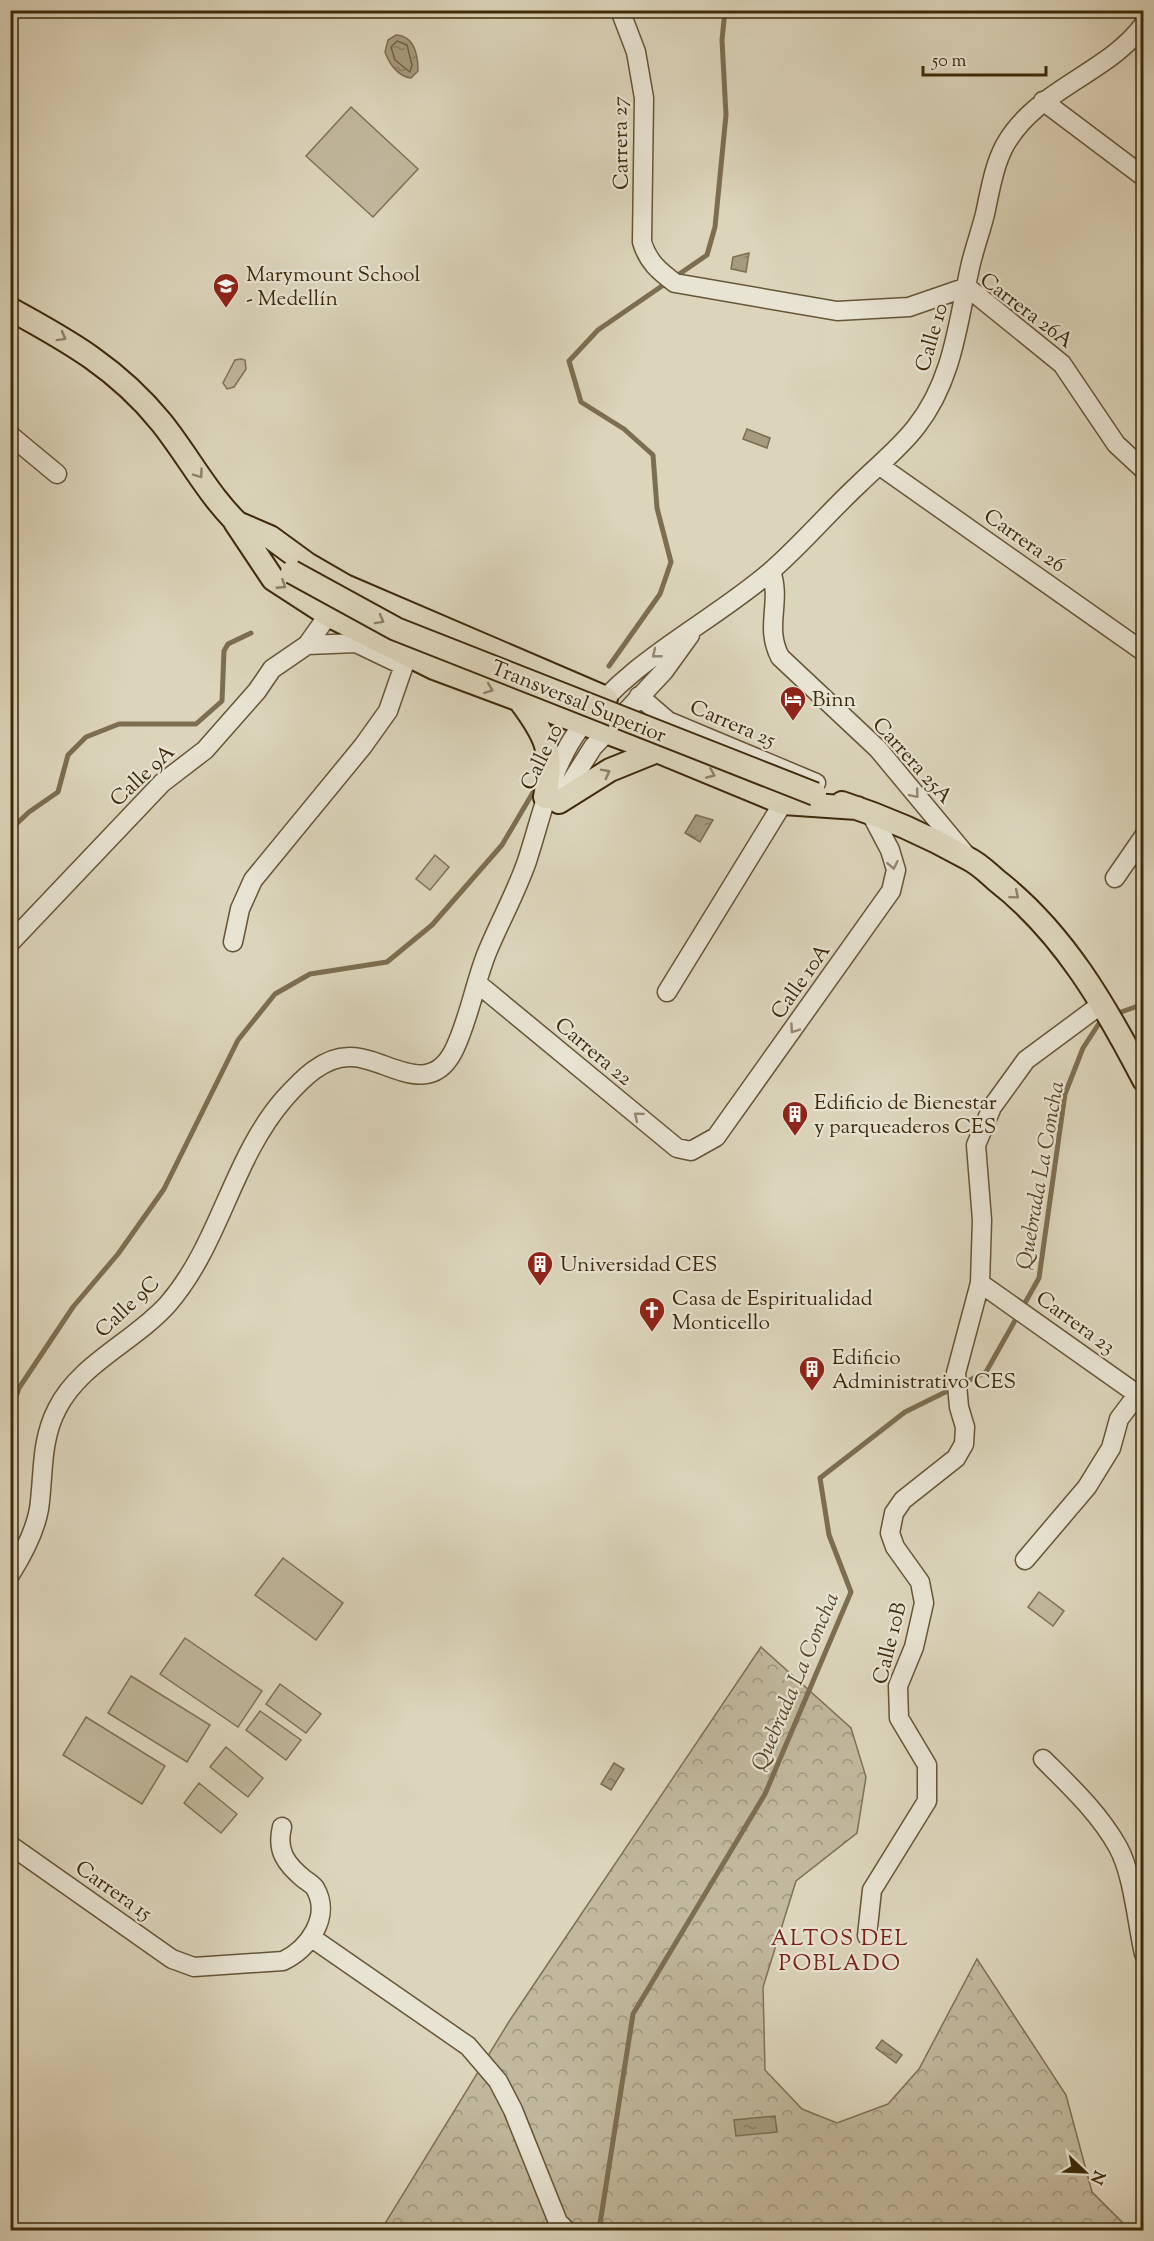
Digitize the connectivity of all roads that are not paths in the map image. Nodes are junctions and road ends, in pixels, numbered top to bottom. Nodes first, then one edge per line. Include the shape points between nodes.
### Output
1 (620, 10) edge
2 (1143, 24) edge
3 (1043, 101) junction
4 (1143, 177) edge
5 (668, 278) joint
6 (967, 287) junction
7 (10, 309) edge
8 (10, 435) edge
9 (880, 466) junction
10 (1143, 470) edge
11 (57, 474) dead end
12 (235, 522) junction
13 (771, 571) junction
14 (345, 586) junction
15 (330, 616) junction
16 (695, 627) junction
17 (414, 644) junction
18 (306, 645) junction
19 (1143, 652) edge
20 (639, 696) junction
21 (606, 698) junction
22 (520, 701) junction
23 (582, 724) junction
24 (605, 732) junction
25 (657, 751) junction
26 (816, 788) junction
27 (748, 789) junction
28 (552, 800) junction
29 (783, 803) junction
30 (864, 810) junction
31 (769, 821) junction
32 (1143, 837) edge
33 (969, 858) junction
34 (1115, 878) dead end
35 (233, 942) dead end
36 (10, 943) edge
37 (477, 982) junction
38 (667, 992) dead end
39 (1108, 1013) junction
40 (334, 1059) joint
41 (1143, 1080) edge
42 (684, 1152) joint
43 (980, 1283) junction
44 (1140, 1397) edge
45 (1025, 1560) dead end
46 (10, 1575) edge
47 (1043, 1759) dead end
48 (282, 1827) dead end
49 (10, 1845) edge
50 (867, 1936) dead end
51 (312, 1938) junction
52 (1143, 1954) edge
53 (562, 2226) edge

1 - 5 street, Carrera 27 via 636,52 644,98 642,242 646,258
2 - 3 street, Calle 10 via 1136,35 1112,54
3 - 4 street
3 - 6 street, Calle 10 via 1028,114 1005,146 994,173
5 - 6 street, Carrera 26A via 837,311 909,307
6 - 9 street, Calle 10 via 958,334 939,391 917,426
6 - 10 street, Carrera 26A via 1062,364 1116,444
7 -> 12 main road, Transversal Superior via 78,346 136,396 160,421
8 - 11 street
9 - 13 street, Calle 10
9 - 19 street, Carrera 26
12 - 14 main road via 270,537
12 -> 15 main road via 273,579
12 -> 26 main road, Transversal Superior, bridge via 292,572 396,629
13 - 16 street, Calle 10
13 -> 33 street, Carrera 25A via 776,587 772,642 780,657 878,749
14 - 15 street, Calle 9A
14 - 17 main road
15 - 17 main road
15 - 18 street, Calle 9A
16 - 20 street, Calle 10 via 664,671
16 -> 21 street, Calle 10 via 660,650
17 - 18 street
17 - 21 main road via 473,643
17 -> 22 main road via 434,669
17 - 35 street via 388,711 253,880 240,909
18 - 36 street, Calle 9A via 272,669 257,692 205,750 162,783
20 - 24 street, Calle 10
20 - 26 street, Carrera 25 via 668,721
21 - 23 street, Calle 10
22 - 23 main road
22 - 28 main road via 547,744
23 - 24 main road
23 - 28 street, Calle 10
24 - 25 main road
24 - 28 street, Calle 10
25 -> 27 main road
28 -> 25 main road
26 - 30 main road, Transversal Superior
27 - 29 main road
27 - 31 street
28 - 37 street, Calle 10
29 - 30 main road
29 - 31 street
30 - 33 main road, Transversal Superior
30 -> 42 street, Calle 10A via 890,850 896,870 891,891 716,1137
31 - 38 street
32 - 34 street
33 -> 39 main road, Transversal Superior via 1021,899 1062,945
37 - 40 street, Calle 10 via 453,1052 442,1067 426,1075 405,1074 353,1056
42 -> 37 street, Carrera 22
39 - 41 main road, Transversal Superior
39 - 43 street, Calle 10B via 1026,1060 992,1107 976,1145 982,1220
40 - 46 street, Calle 9C via 310,1072 281,1102 242,1164 202,1252 168,1303 74,1383 58,1407 47,1433 42,1460 39,1514
43 - 44 street, Carrera 23
43 - 50 street, Calle 10B via 956,1373 964,1444 956,1458 903,1500 894,1513 890,1533 895,1547 920,1582 924,1603 914,1647 898,1686 899,1718 927,1765 929,1784 920,1816 872,1890
44 - 45 street via 1119,1419 1111,1448 1087,1487
47 - 52 street via 1083,1800 1119,1848
48 - 51 street via 280,1853 290,1868 315,1888 320,1906
49 - 51 street, Carrera 15 via 172,1959 194,1966 283,1961 296,1955
51 - 53 street via 468,2046 498,2080

